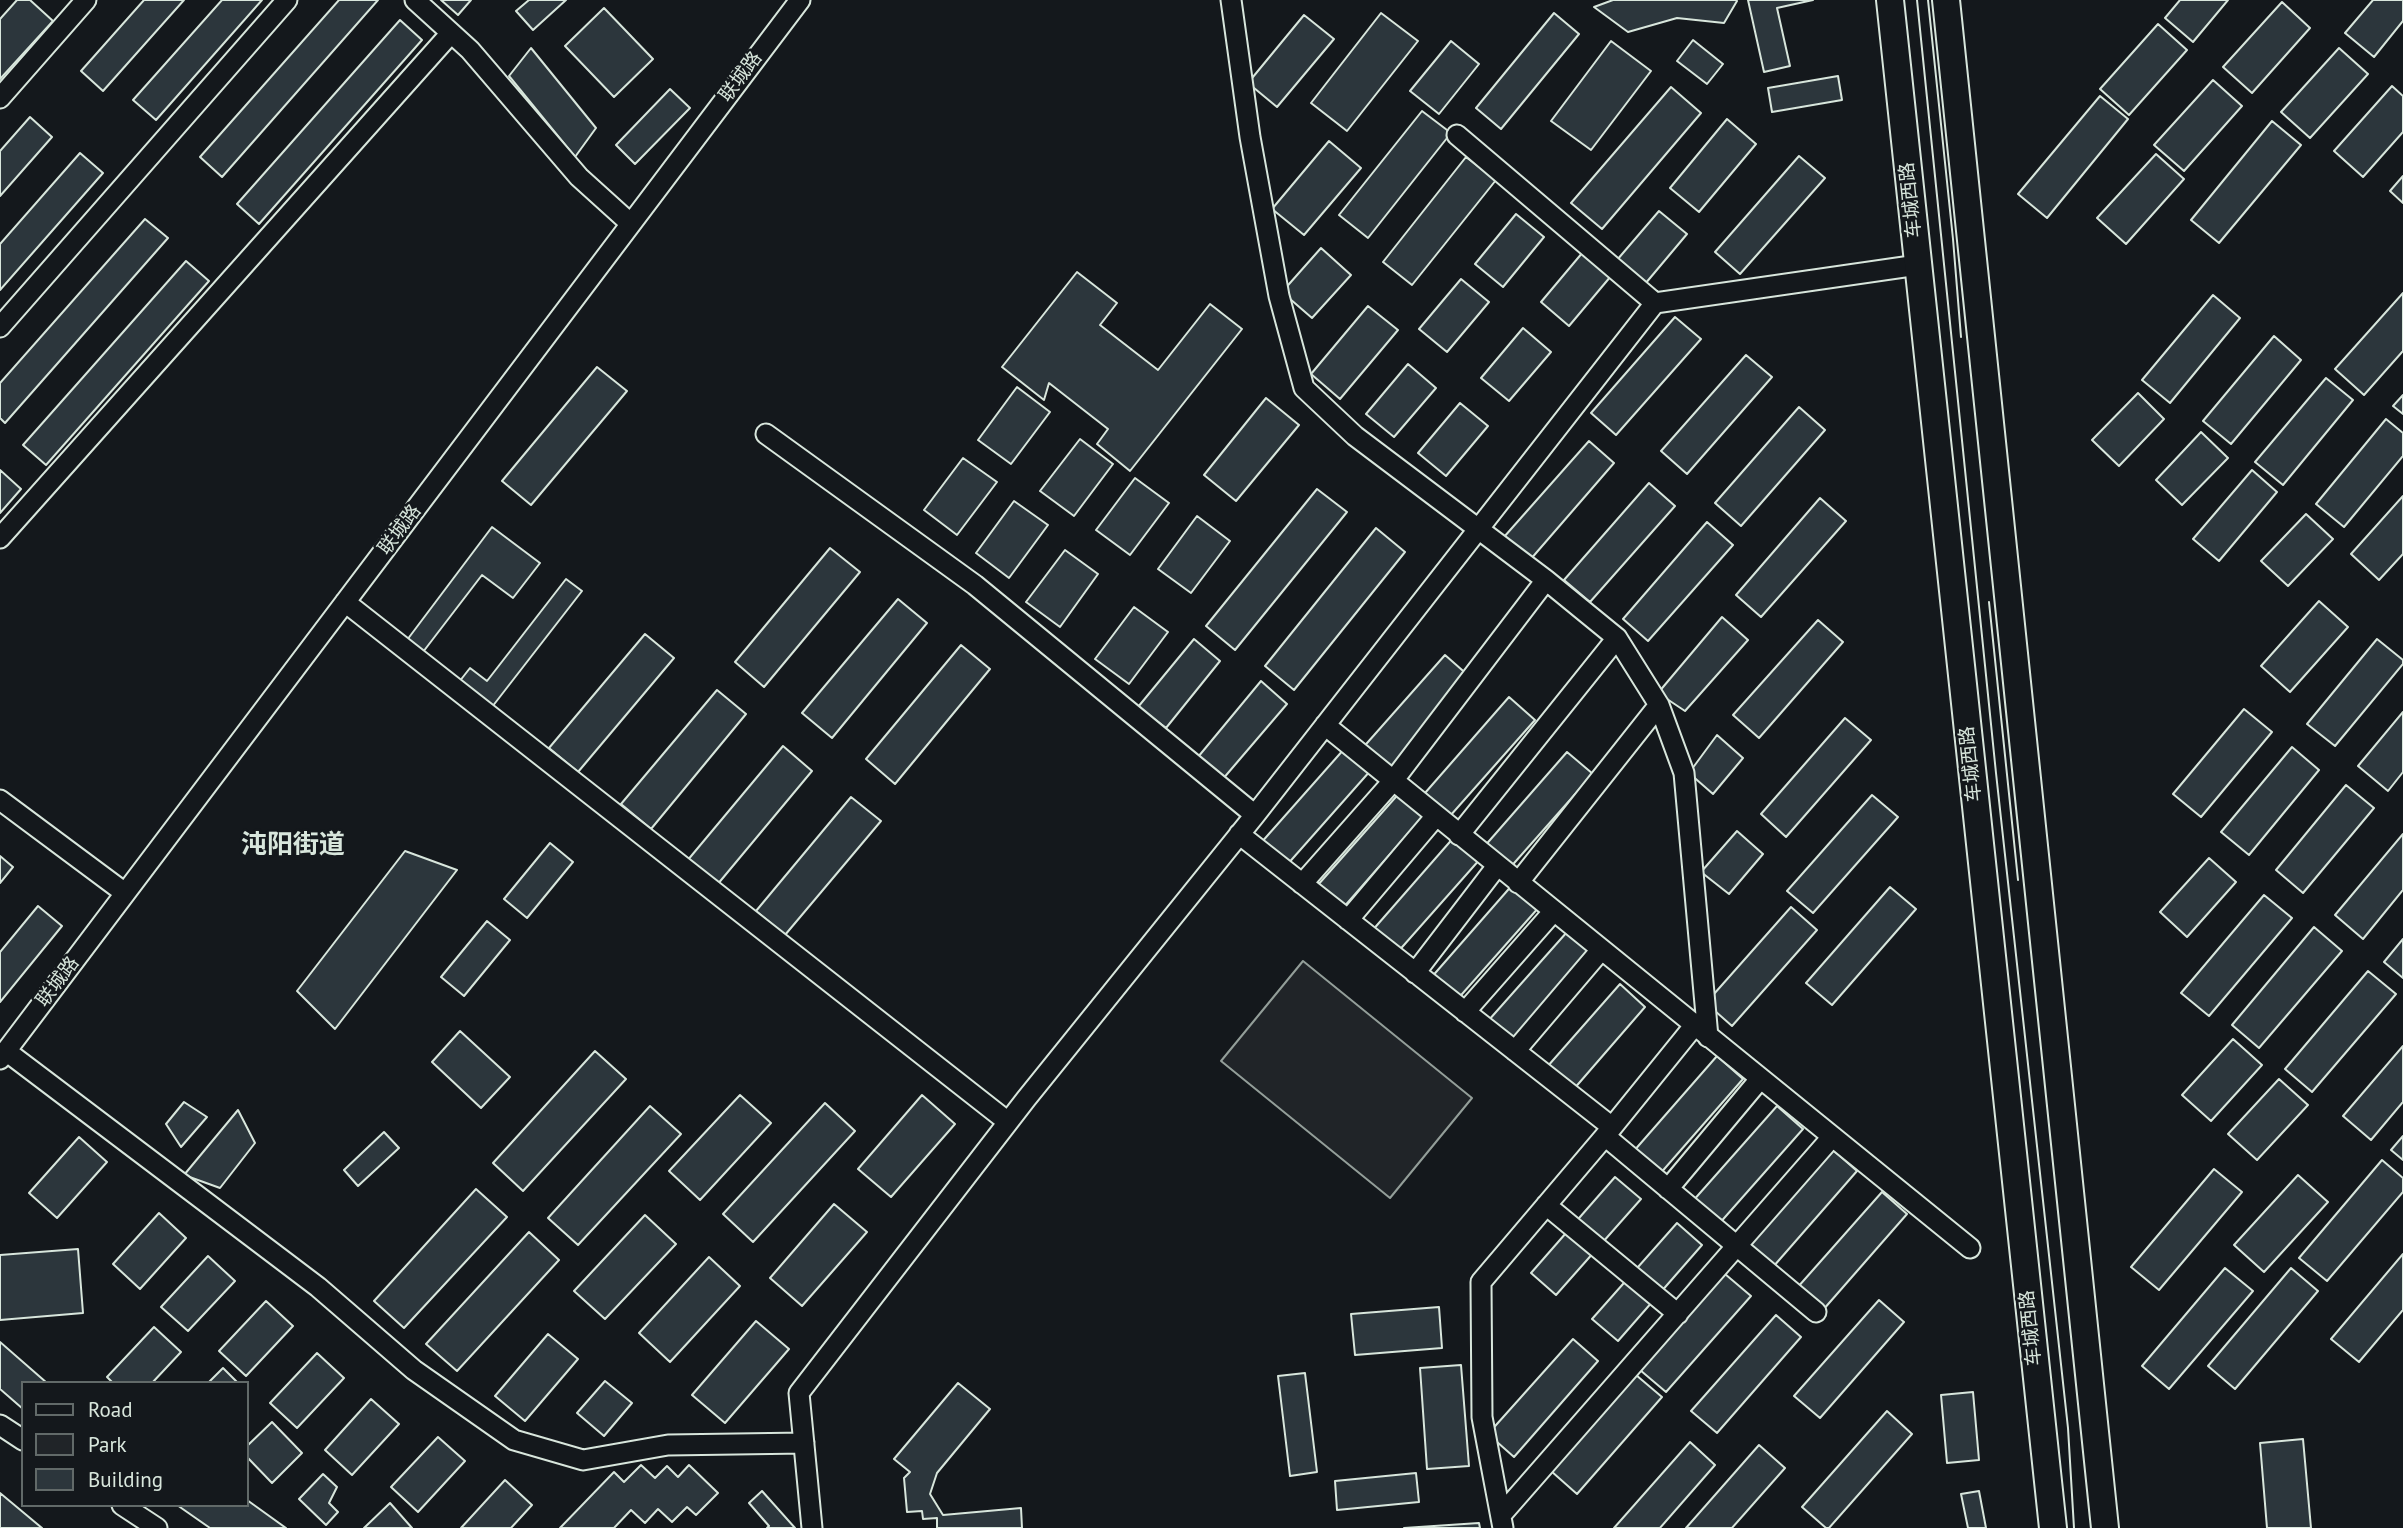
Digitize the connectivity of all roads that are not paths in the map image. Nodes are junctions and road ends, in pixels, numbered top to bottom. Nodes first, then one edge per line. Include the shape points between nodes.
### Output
1 (86, 0) edge
2 (288, 0) edge
3 (415, 0) edge
4 (800, 0) edge
5 (1231, 0) edge
6 (1890, 0) edge
7 (1946, 0) edge
8 (452, 33) junction
9 (0, 98) edge
10 (1457, 135) dead end
11 (631, 223) junction
12 (1918, 265) junction
13 (1655, 303) junction
14 (0, 327) edge
15 (766, 434) dead end
16 (1480, 530) junction
17 (0, 538) edge
18 (1546, 580) junction
19 (345, 602) junction
20 (1617, 638) junction
21 (1659, 705) junction
22 (1325, 725) junction
23 (1393, 781) junction
24 (0, 800) edge
25 (1255, 815) junction
26 (1436, 816) junction
27 (1239, 834) junction
28 (1459, 835) junction
29 (1497, 866) junction
30 (1518, 883) junction
31 (1302, 884) junction
32 (125, 893) junction
33 (1553, 912) junction
34 (1348, 920) junction
35 (1601, 950) junction
36 (1415, 973) junction
37 (1465, 1012) junction
38 (1701, 1032) junction
39 (1515, 1051) junction
40 (3, 1055) edge
41 (1760, 1079) junction
42 (1008, 1122) junction
43 (1609, 1132) junction
44 (1832, 1137) junction
45 (1668, 1189) junction
46 (1546, 1205) junction
47 (1737, 1246) junction
48 (1970, 1248) dead end
49 (1816, 1312) dead end
50 (1678, 1314) junction
51 (0, 1426) edge
52 (21, 1439) edge
53 (804, 1443) junction
54 (125, 1507) edge
55 (1503, 1521) edge
56 (157, 1528) edge
57 (812, 1528) edge
58 (2053, 1528) edge
59 (2105, 1528) edge

1 - 9 street
2 - 14 street
3 - 8 street
4 - 11 street, 联城路
5 - 16 street via 1274,269 1304,388 1355,436
6 - 12 main road, 车城西路
7 - 59 main road
8 - 11 street via 579,177
8 - 17 street
10 - 13 street
11 - 19 street, 联城路
12 - 13 street
12 - 58 main road, 车城西路
13 - 16 street
15 - 25 street via 975,585
16 - 18 street
16 - 22 street
18 - 20 street
18 - 23 street
19 - 32 street, 联城路
19 - 42 street
20 - 21 street
20 - 28 street
21 - 30 street
21 - 38 street via 1684,773
22 - 23 street
22 - 25 street
23 - 26 street
23 - 31 street
24 - 32 street
25 - 27 street
26 - 28 street
26 - 34 street
27 - 31 street
27 - 42 street
28 - 29 street
29 - 30 street
29 - 36 street
30 - 33 street
31 - 34 street
32 - 40 street, 联城路
33 - 35 street
33 - 37 street
34 - 36 street
35 - 38 street
35 - 39 street
36 - 37 street
37 - 39 street
38 - 41 street
38 - 43 street
39 - 43 street
40 - 53 street via 318,1287 414,1370 514,1440 583,1460 668,1445
41 - 44 street
41 - 45 street
42 - 53 street via 799,1393
43 - 45 street
43 - 46 street
44 - 47 street
44 - 48 street
45 - 47 street
46 - 50 street
46 - 55 street via 1481,1282 1482,1417
47 - 49 street
47 - 50 street
50 - 55 street
51 - 52 street
53 - 57 street
54 - 56 street

